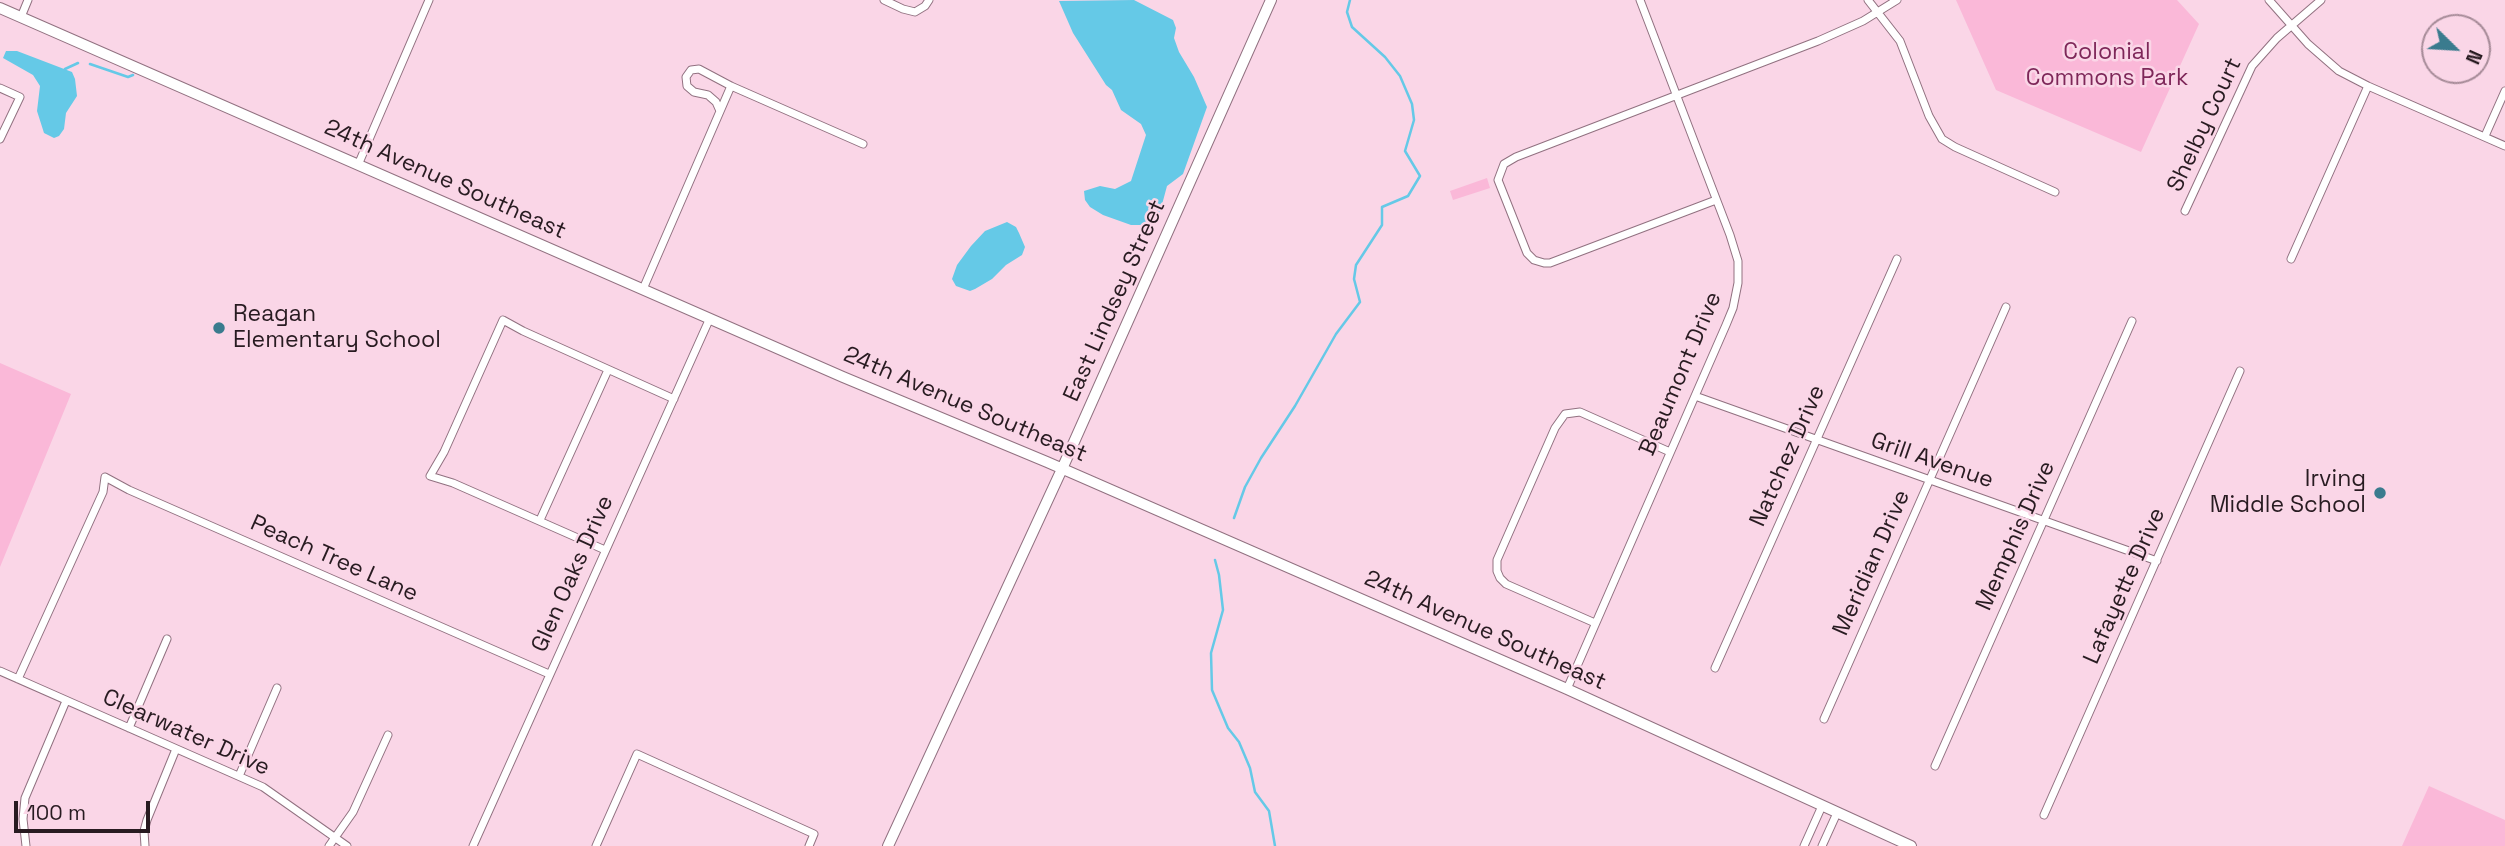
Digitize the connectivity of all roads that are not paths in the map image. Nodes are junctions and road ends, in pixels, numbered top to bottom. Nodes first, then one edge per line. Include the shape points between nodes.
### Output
1 (28, 0) edge
2 (429, 0) edge
3 (884, 0) edge
4 (1271, 0) edge
5 (1640, 0) edge
6 (1868, 0) edge
7 (1897, 0) edge
8 (2269, 0) edge
9 (2321, 0) edge
10 (927, 3) edge
11 (0, 8) edge
12 (1878, 13) junction
13 (21, 17) junction
14 (2292, 25) junction
15 (731, 86) junction
16 (2368, 86) junction
17 (0, 88) edge
18 (2505, 91) edge
19 (1677, 94) junction
20 (720, 111) junction
21 (2485, 136) junction
22 (0, 139) edge
23 (863, 144) dead end
24 (2505, 146) edge
25 (358, 165) junction
26 (2055, 192) dead end
27 (1716, 200) junction
28 (2185, 211) dead end
29 (1896, 259) dead end
30 (2291, 259) dead end
31 (643, 289) junction
32 (2006, 307) dead end
33 (710, 318) junction
34 (2132, 321) dead end
35 (608, 370) junction
36 (2240, 371) dead end
37 (1695, 396) junction
38 (674, 399) junction
39 (1816, 440) junction
40 (1670, 452) junction
41 (1062, 469) junction
42 (1930, 481) junction
43 (540, 520) junction
44 (2044, 521) junction
45 (605, 550) junction
46 (2157, 561) junction
47 (1595, 623) junction
48 (167, 639) dead end
49 (1714, 668) dead end
50 (0, 671) edge
51 (549, 674) junction
52 (18, 679) junction
53 (277, 688) dead end
54 (1567, 690) junction
55 (66, 701) junction
56 (1824, 719) dead end
57 (129, 728) junction
58 (388, 735) dead end
59 (176, 748) junction
60 (1935, 766) dead end
61 (239, 776) junction
62 (1822, 806) junction
63 (1836, 813) junction
64 (2044, 815) dead end
65 (335, 838) junction
66 (26, 846) edge
67 (145, 846) edge
68 (329, 846) edge
69 (347, 846) edge
70 (473, 846) edge
71 (596, 846) edge
72 (809, 846) edge
73 (888, 846) edge
74 (1804, 846) edge
75 (1822, 846) edge
76 (1911, 846) edge

1 - 13 street
2 - 25 street
3 - 10 street via 911,12
4 - 41 street, East Lindsey Street
5 - 19 street, Beaumont Drive
6 - 12 street
7 - 12 street
8 - 14 street
9 - 14 street, Shelby Court
11 - 13 street, 24th Avenue Southeast
12 - 19 street via 1818,41
12 - 26 street via 1900,41 1928,116 1942,139
13 - 25 street, 24th Avenue Southeast
14 - 16 street via 2330,64
14 - 28 street, Shelby Court via 2246,75
15 - 20 street
15 - 20 street via 699,69 686,77 690,89 708,95
15 - 23 street
16 - 21 street
16 - 30 street
17 - 22 street via 20,97
18 - 21 street
19 - 27 street, Beaumont Drive
19 - 27 street via 1508,160 1498,180 1527,253 1544,263
20 - 31 street
21 - 24 street
25 - 31 street, 24th Avenue Southeast
27 - 37 street, Beaumont Drive via 1736,252 1738,283 1733,308
29 - 39 street, Natchez Drive
31 - 33 street, 24th Avenue Southeast
32 - 42 street, Meridian Drive
33 - 38 street, Glen Oaks Drive
33 - 41 street, 24th Avenue Southeast
34 - 44 street, Memphis Drive
35 - 38 street
35 - 43 street
35 - 43 street via 503,320 430,476
36 - 46 street, Lafayette Drive
37 - 39 street, Grill Avenue
37 - 40 street, Beaumont Drive
38 - 45 street, Glen Oaks Drive
39 - 42 street, Grill Avenue
39 - 49 street, Natchez Drive
40 - 47 street, Beaumont Drive
40 - 47 street via 1574,411 1557,422 1497,559 1498,575 1506,584
41 - 54 street, 24th Avenue Southeast
41 - 73 street, East Lindsey Street
42 - 44 street, Grill Avenue
42 - 56 street, Meridian Drive
43 - 45 street
44 - 46 street, Grill Avenue
44 - 60 street, Memphis Drive
45 - 51 street, Glen Oaks Drive
46 - 64 street, Lafayette Drive
47 - 54 street, Beaumont Drive
48 - 57 street
50 - 52 street, Clearwater Drive
51 - 52 street, Peach Tree Lane via 105,478 103,492
51 - 70 street, Glen Oaks Drive
52 - 55 street, Clearwater Drive
53 - 61 street
54 - 62 street, 24th Avenue Southeast
55 - 57 street, Clearwater Drive
55 - 66 street via 25,798
57 - 59 street, Clearwater Drive
58 - 65 street via 358,804
59 - 61 street, Clearwater Drive
59 - 67 street via 147,820
61 - 65 street, Clearwater Drive via 272,792
62 - 63 street, 24th Avenue Southeast
62 - 74 street
63 - 75 street
63 - 76 street, 24th Avenue Southeast
65 - 68 street
65 - 69 street, Clearwater Drive
71 - 72 street via 637,754 814,834

